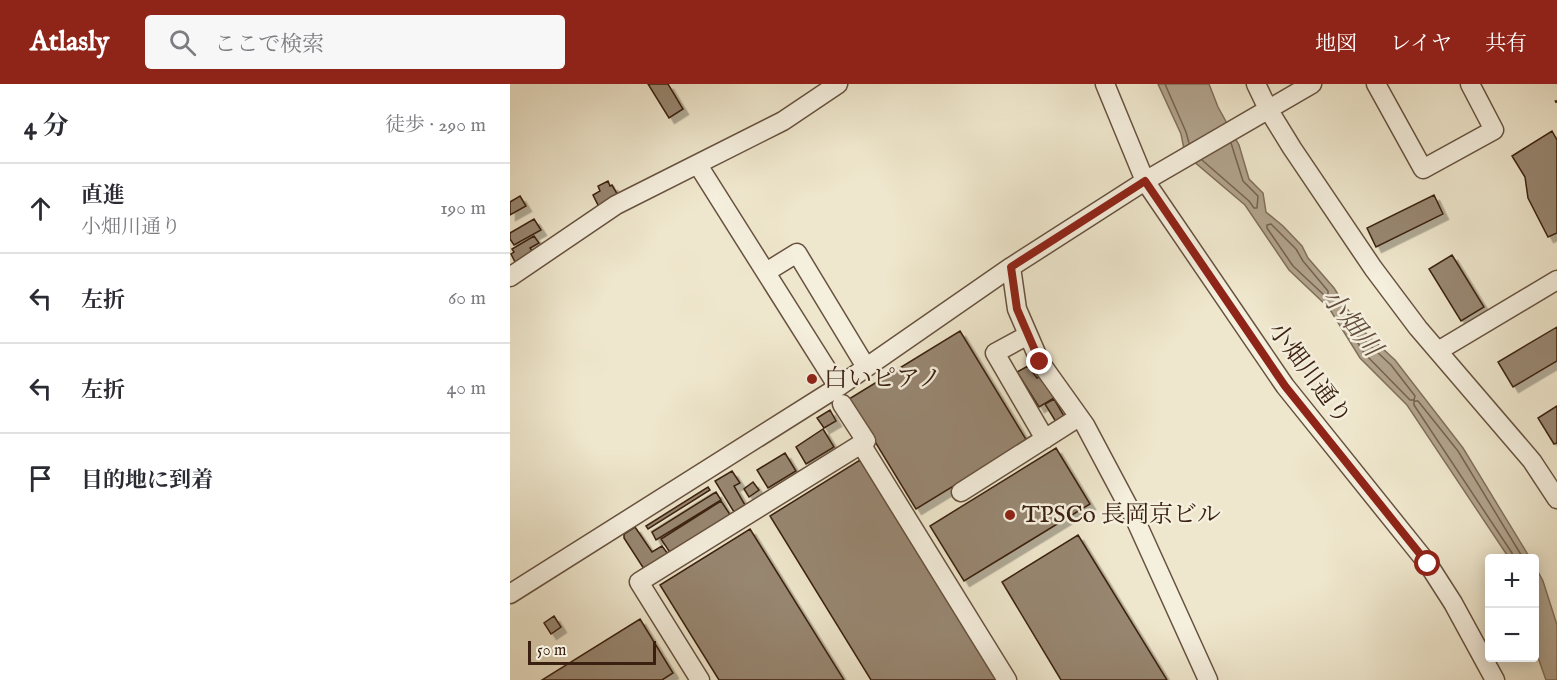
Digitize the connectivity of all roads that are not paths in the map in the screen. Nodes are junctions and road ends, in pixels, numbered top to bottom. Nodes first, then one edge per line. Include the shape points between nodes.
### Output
1 (838, 84) edge
2 (1105, 84) edge
3 (1256, 84) edge
4 (1312, 84) edge
5 (1376, 84) edge
6 (1476, 86) edge
7 (1265, 111) junction
8 (698, 165) junction
9 (1145, 181) junction
10 (1011, 267) junction
11 (766, 272) junction
12 (510, 277) edge
13 (1557, 280) edge
14 (1028, 334) junction
15 (1438, 351) junction
16 (866, 367) junction
17 (840, 395) junction
18 (1080, 417) junction
19 (1045, 439) junction
20 (861, 444) junction
21 (961, 492) dead end
22 (1557, 499) edge
23 (510, 594) edge
24 (700, 680) edge
25 (1007, 680) edge
26 (1208, 680) edge
27 (1495, 680) edge

1 - 8 street via 783,121
2 - 9 street, 小畑川通り
3 - 7 street
4 - 7 street
5 - 6 street via 1423,169 1494,130
7 - 9 street
7 - 15 street via 1373,268
8 - 11 street
8 - 12 street via 616,205
9 - 10 street
9 - 27 street, 小畑川通り via 1285,386 1428,564
10 - 14 street via 1017,309
10 - 16 street
11 - 16 street via 797,253
11 - 17 street
13 - 15 street
14 - 18 street via 1040,362
14 - 19 street via 995,353
15 - 22 street via 1532,461
16 - 17 street
17 - 20 street via 866,441
17 - 23 street
18 - 19 street
18 - 26 street via 1134,519
19 - 21 street
20 - 24 street via 639,582
20 - 25 street

